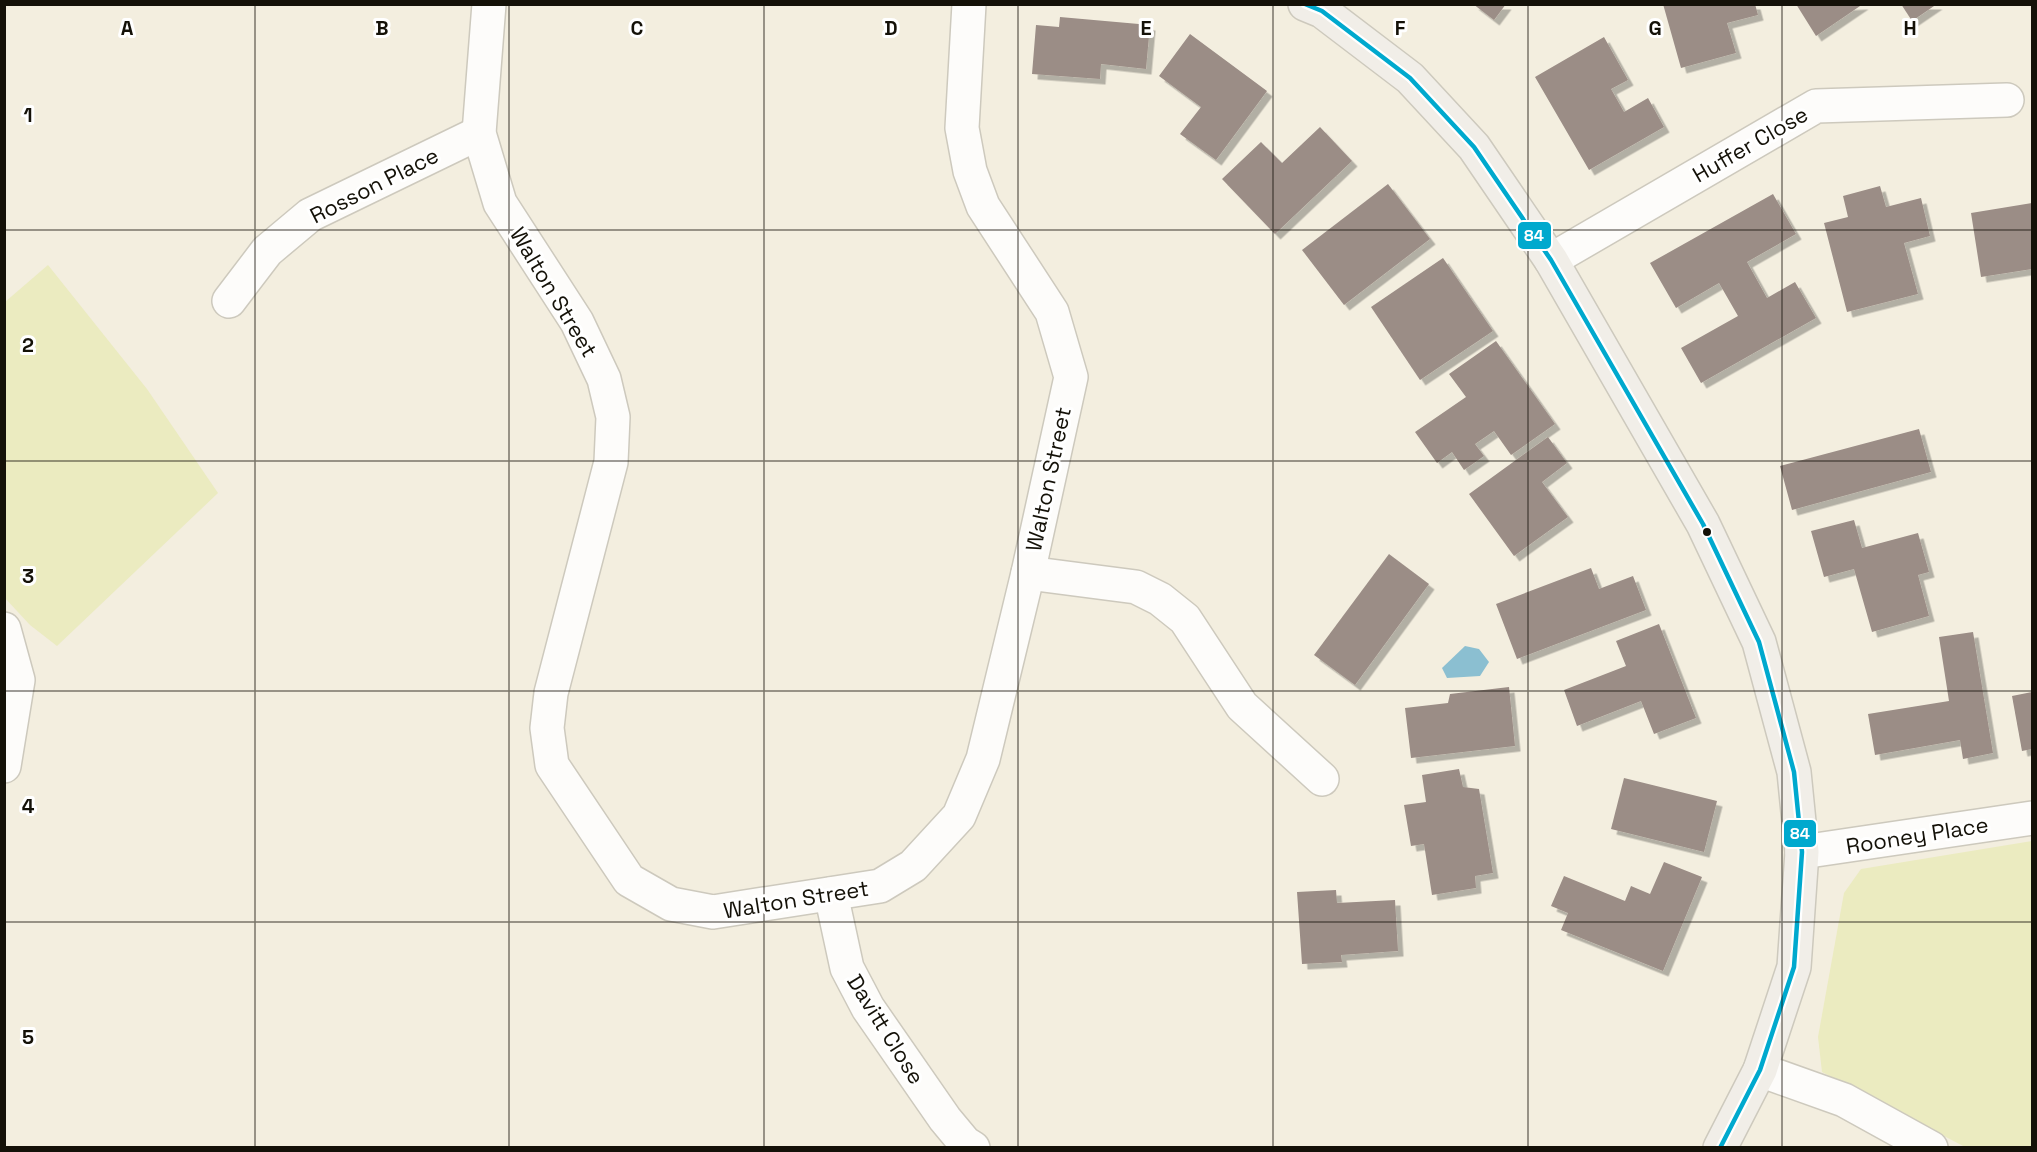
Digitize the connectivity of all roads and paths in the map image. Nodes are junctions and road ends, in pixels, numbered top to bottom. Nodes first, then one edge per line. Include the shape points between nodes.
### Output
1 (489, 4) edge
2 (969, 4) edge
3 (1318, 7) edge
4 (2007, 100) dead end
5 (479, 133) junction
6 (1551, 260) junction
7 (229, 301) dead end
8 (1028, 573) junction
9 (4, 629) edge
10 (4, 766) edge
11 (1322, 779) dead end
12 (2032, 818) edge
13 (1802, 852) junction
14 (831, 894) junction
15 (1760, 1070) junction
16 (973, 1148) edge
17 (1720, 1148) edge
18 (1931, 1148) edge

1 - 5 street, Walton Street
2 - 8 street, Walton Street via 962,128 970,171 983,206 1052,312 1071,377
3 - 6 street via 1410,78 1474,147
4 - 6 street, Huffer Close via 1816,106
5 - 7 street, Rosson Place via 310,214 267,251
5 - 14 street, Walton Street via 500,203 577,322 604,379 613,417 611,462 551,693 547,728 552,765 629,880 671,904 712,912
6 - 13 street via 1703,524 1759,642 1794,772
8 - 11 street via 1136,587 1160,599 1185,619 1242,706
8 - 14 street, Walton Street via 983,759 960,816 912,866 880,886
9 - 10 street via 18,680
12 - 13 street, Rooney Place
13 - 15 street via 1794,967
14 - 16 street, Davitt Close via 847,968 868,1008 945,1119
15 - 17 street
15 - 18 street via 1844,1100

